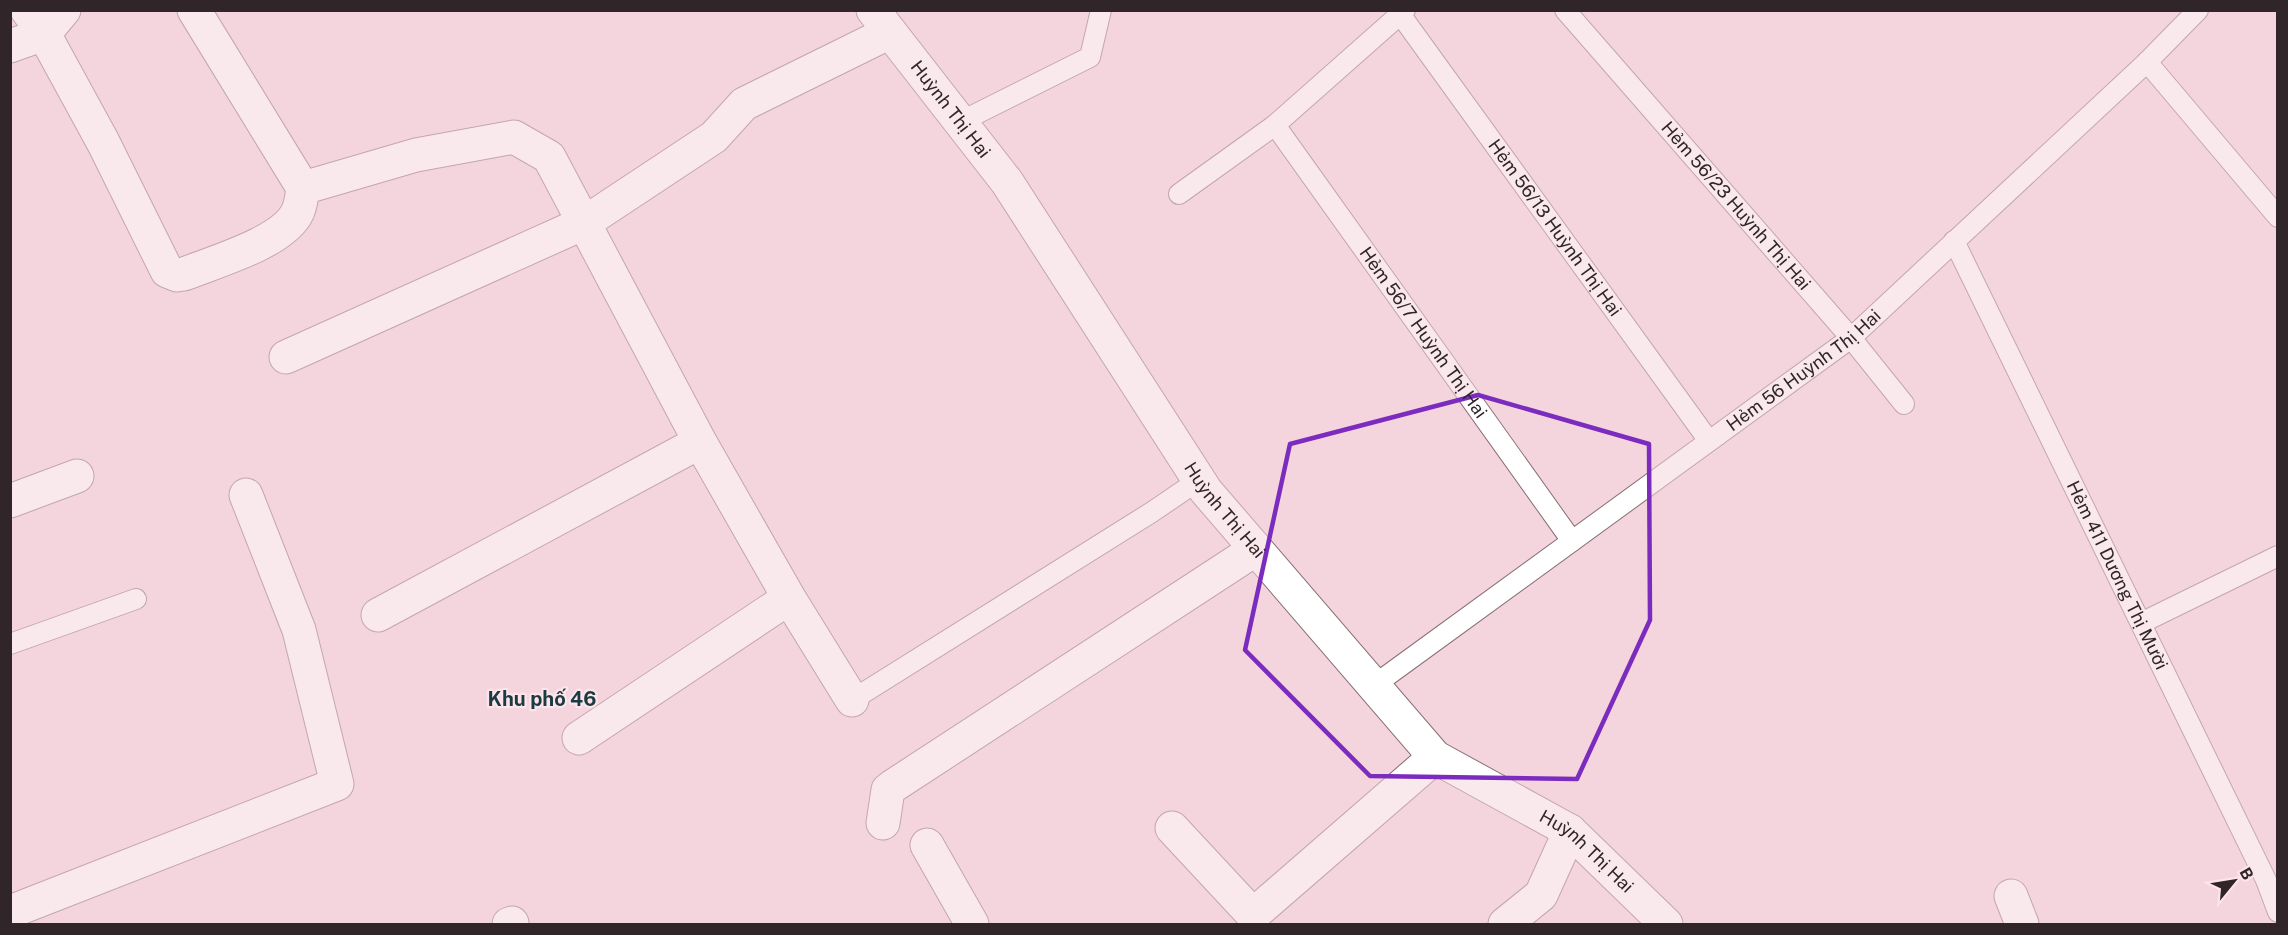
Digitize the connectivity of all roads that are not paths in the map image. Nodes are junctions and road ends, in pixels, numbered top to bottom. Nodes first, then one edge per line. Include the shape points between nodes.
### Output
1 (194, 10) edge
2 (1101, 10) edge
3 (1565, 10) edge
4 (2198, 10) edge
5 (1402, 12) edge
6 (45, 18) edge
7 (882, 21) edge
8 (10, 46) edge
9 (2147, 62) junction
10 (960, 122) junction
11 (1275, 125) junction
12 (303, 188) junction
13 (1179, 194) dead end
14 (2277, 217) edge
15 (584, 223) junction
16 (1954, 241) junction
17 (1851, 338) junction
18 (286, 357) dead end
19 (1904, 404) dead end
20 (1709, 441) junction
21 (700, 442) junction
22 (77, 476) dead end
23 (1199, 480) junction
24 (246, 495) dead end
25 (10, 501) edge
26 (1572, 541) junction
27 (1256, 549) junction
28 (2277, 556) edge
29 (789, 598) junction
30 (136, 599) dead end
31 (378, 615) dead end
32 (2141, 623) junction
33 (10, 644) edge
34 (1373, 686) junction
35 (852, 700) joint
36 (579, 738) dead end
37 (1435, 758) junction
38 (883, 823) dead end
39 (1172, 828) dead end
40 (1570, 831) junction
41 (927, 845) dead end
42 (2272, 875) edge
43 (10, 912) edge
44 (2277, 912) edge
45 (972, 924) edge
46 (1505, 924) edge
47 (1666, 924) edge

1 - 12 street
2 - 10 lane via 1090,57
3 - 17 lane, Hẻm 56/23 Huỳnh Thị Hai
4 - 9 lane, Hẻm 56 Huỳnh Thị Hai
5 - 11 lane
5 - 20 lane, Hẻm 56/13 Huỳnh Thị Hai
6 - 8 street
6 - 12 street via 167,271 184,274 282,231 298,212
7 - 10 street, Huỳnh Thị Hai
7 - 15 street via 744,104 714,137
9 - 14 lane
9 - 16 lane, Hẻm 56 Huỳnh Thị Hai
10 - 23 street, Huỳnh Thị Hai via 1007,182
11 - 13 lane
11 - 26 lane, Hẻm 56/7 Huỳnh Thị Hai
12 - 15 street via 416,155 514,137 549,157
15 - 18 street
15 - 21 street
16 - 17 lane, Hẻm 56 Huỳnh Thị Hai
16 - 32 lane, Hẻm 411 Dương Thị Mười
17 - 19 lane, Hẻm 56/23 Huỳnh Thị Hai
17 - 20 lane, Hẻm 56 Huỳnh Thị Hai
20 - 26 lane, Hẻm 56 Huỳnh Thị Hai
21 - 29 street
21 - 31 street
22 - 25 street
23 - 27 street, Huỳnh Thị Hai
23 - 35 lane
24 - 43 street via 299,630 336,784
26 - 34 lane, Hẻm 56 Huỳnh Thị Hai
27 - 34 street, Huỳnh Thị Hai
27 - 38 street via 888,790
28 - 32 lane
29 - 35 street
29 - 36 street
30 - 33 lane
32 - 42 lane, Hẻm 411 Dương Thị Mười
34 - 37 street, Huỳnh Thị Hai
37 - 39 street via 1253,915
37 - 40 street, Huỳnh Thị Hai
40 - 46 street via 1540,895
40 - 47 street, Huỳnh Thị Hai
41 - 45 street
42 - 44 lane, Hẻm 411 Dương Thị Mười

